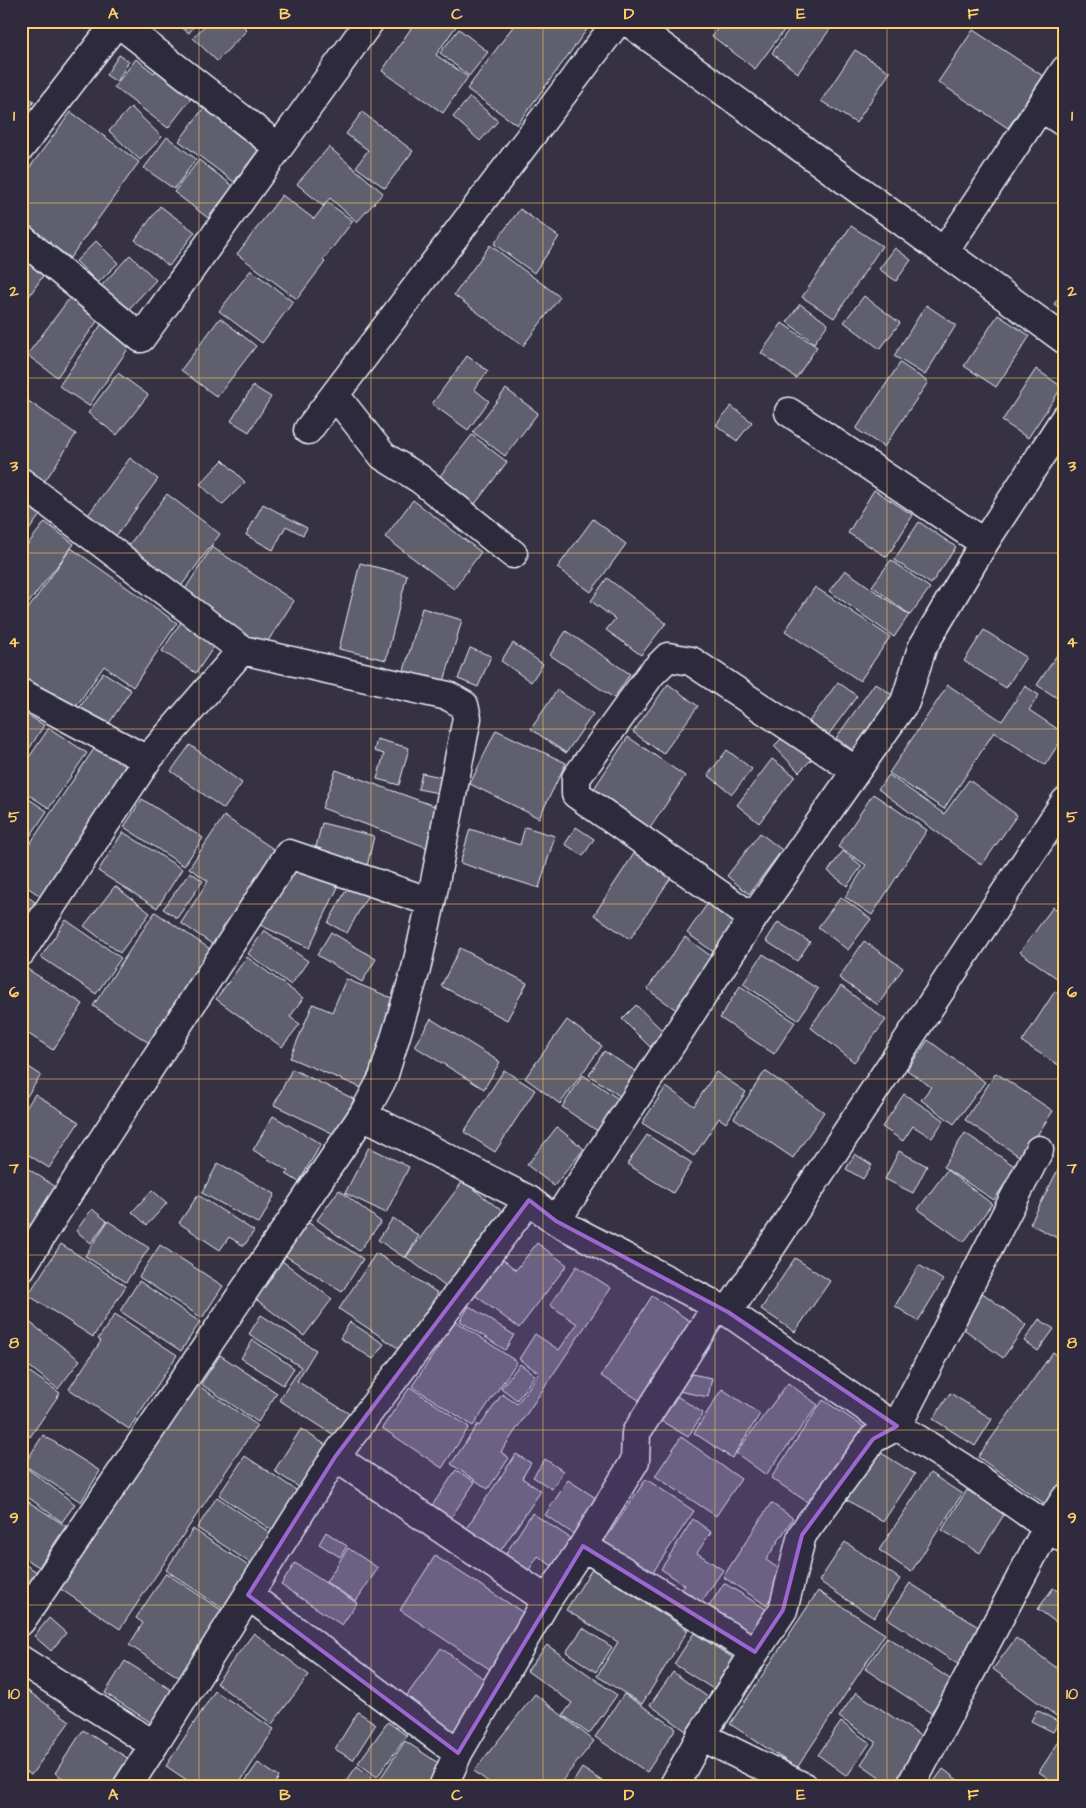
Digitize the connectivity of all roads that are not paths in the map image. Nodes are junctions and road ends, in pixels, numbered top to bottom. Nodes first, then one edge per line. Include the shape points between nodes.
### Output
1 (370, 21) edge
2 (618, 21) edge
3 (627, 21) edge
4 (117, 22) edge
5 (1065, 70) edge
6 (1041, 107) junction
7 (1065, 123) edge
8 (21, 147) edge
9 (278, 147) junction
10 (21, 238) edge
11 (944, 252) junction
12 (1065, 340) edge
13 (335, 395) junction
14 (789, 412) dead end
15 (1065, 418) edge
16 (308, 430) dead end
17 (21, 482) edge
18 (984, 542) junction
19 (513, 554) dead end
20 (242, 650) junction
21 (21, 693) edge
22 (147, 760) junction
23 (856, 771) junction
24 (1065, 802) edge
25 (431, 902) junction
26 (753, 918) junction
27 (21, 952) edge
28 (363, 1115) junction
29 (1039, 1150) dead end
30 (528, 1200) junction
31 (556, 1221) junction
32 (21, 1268) edge
33 (722, 1309) junction
34 (888, 1421) junction
35 (334, 1457) junction
36 (1065, 1499) edge
37 (1056, 1532) edge
38 (582, 1546) junction
39 (248, 1594) junction
40 (546, 1600) junction
41 (21, 1621) edge
42 (755, 1652) junction
43 (21, 1660) edge
44 (701, 1736) junction
45 (154, 1745) junction
46 (458, 1753) junction
47 (127, 1787) edge
48 (443, 1787) edge
49 (673, 1787) edge
50 (804, 1787) edge
51 (910, 1787) edge

1 - 9 street
2 - 13 street
3 - 11 street
4 - 8 street
4 - 9 street
5 - 6 street
6 - 7 street
6 - 11 street
9 - 10 street via 141,338
11 - 12 street
13 - 16 street
13 - 19 street via 383,456 420,479
14 - 18 street
15 - 18 street
17 - 20 street
18 - 23 street via 922,648 905,702
20 - 22 street
20 - 25 street via 448,696 464,706 468,718
21 - 22 street
22 - 27 street
23 - 26 street
23 - 26 street via 691,661 668,657 651,674 576,778 576,794
24 - 33 street
25 - 28 street via 416,969 383,1078
25 - 32 street via 289,854
26 - 31 street
28 - 30 street
28 - 41 street
29 - 34 street
30 - 31 street
30 - 35 street
31 - 33 street
33 - 34 street
33 - 38 street via 636,1433 635,1461
34 - 37 street
34 - 42 street via 802,1535 784,1610
35 - 39 street
35 - 40 street
36 - 37 street
37 - 51 street
38 - 40 street
38 - 42 street
39 - 45 street
39 - 46 street
40 - 46 street
42 - 44 street
43 - 45 street
44 - 49 street
44 - 50 street
45 - 47 street
46 - 48 street

